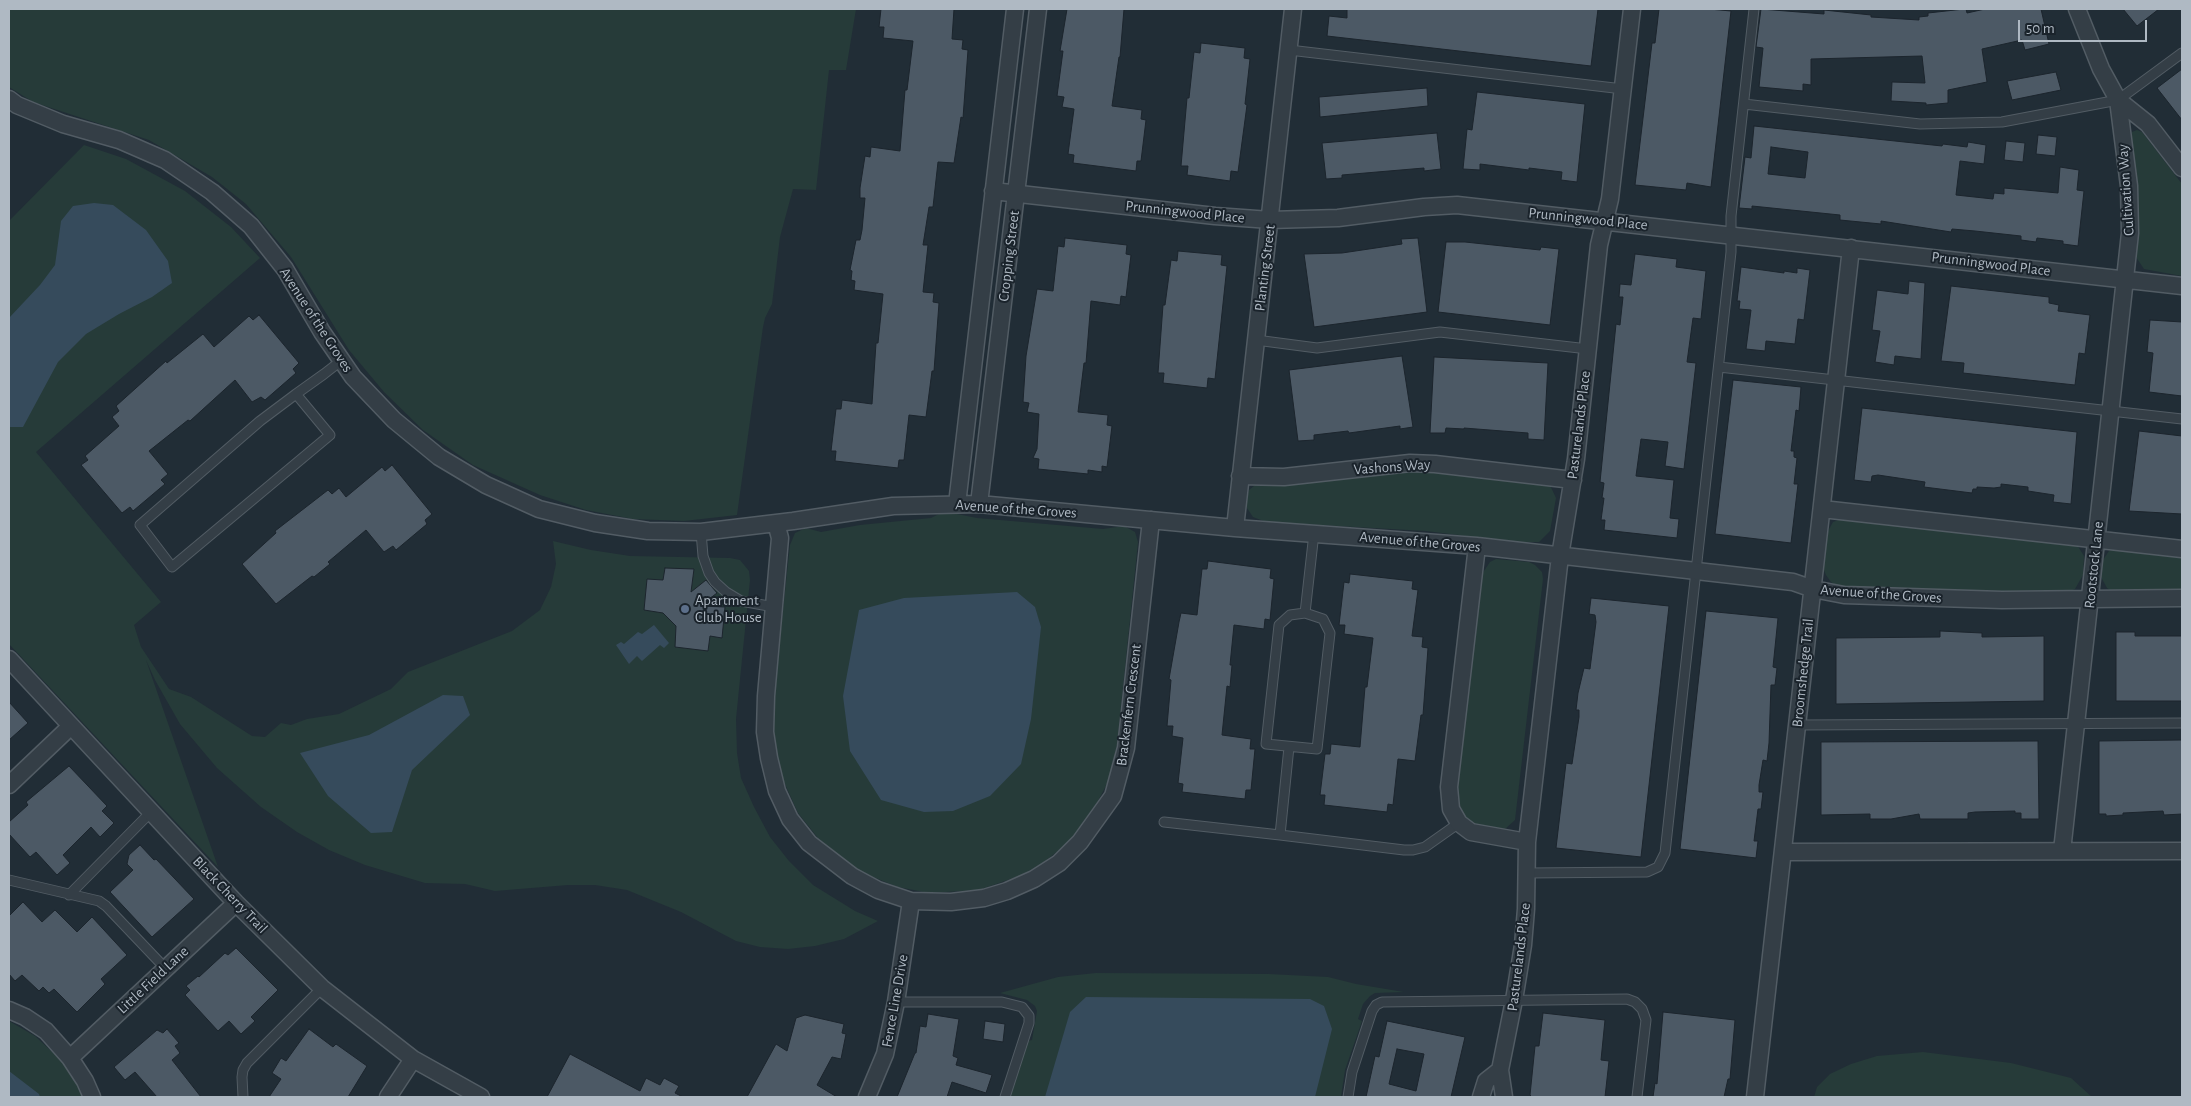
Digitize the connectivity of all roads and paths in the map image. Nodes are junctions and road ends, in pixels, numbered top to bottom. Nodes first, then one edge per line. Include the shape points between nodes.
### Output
1 (1015, 9) edge
2 (1038, 9) edge
3 (1293, 9) edge
4 (1632, 9) edge
5 (1754, 9) edge
6 (2077, 9) edge
7 (1289, 50) junction
8 (2182, 53) edge
9 (1623, 89) junction
10 (9, 99) edge
11 (2118, 100) junction
12 (1744, 104) junction
13 (2182, 168) edge
14 (994, 191) junction
15 (1017, 194) junction
16 (1270, 220) junction
17 (1604, 221) junction
18 (1730, 235) junction
19 (1851, 248) junction
20 (2126, 280) junction
21 (2182, 286) edge
22 (1256, 340) junction
23 (1588, 349) junction
24 (342, 360) junction
25 (1718, 367) junction
26 (1836, 380) junction
27 (296, 394) junction
28 (2111, 410) junction
29 (2182, 418) edge
30 (1240, 476) junction
31 (1573, 480) junction
32 (957, 504) junction
33 (979, 504) junction
34 (1822, 509) junction
35 (1150, 520) junction
36 (776, 523) junction
37 (1235, 528) junction
38 (700, 532) junction
39 (1314, 533) junction
40 (2097, 539) junction
41 (1477, 546) junction
42 (2182, 549) edge
43 (1560, 556) junction
44 (1696, 571) junction
45 (1813, 589) junction
46 (2182, 598) edge
47 (2090, 599) junction
48 (774, 607) junction
49 (1306, 613) junction
50 (9, 659) edge
51 (2182, 723) edge
52 (2076, 724) junction
53 (1798, 725) junction
54 (70, 727) junction
55 (1289, 747) junction
56 (9, 785) edge
57 (151, 812) junction
58 (1164, 822) dead end
59 (1459, 823) junction
60 (1280, 835) junction
61 (1528, 842) junction
62 (2062, 851) junction
63 (2182, 851) edge
64 (1783, 852) junction
65 (1528, 873) junction
66 (9, 880) edge
67 (69, 895) junction
68 (911, 901) junction
69 (236, 903) junction
70 (166, 969) junction
71 (322, 988) junction
72 (1514, 1000) junction
73 (896, 1002) junction
74 (9, 1010) edge
75 (70, 1058) junction
76 (413, 1059) junction
77 (1500, 1070) junction
78 (92, 1097) edge
79 (243, 1097) edge
80 (388, 1097) edge
81 (480, 1097) edge
82 (867, 1097) edge
83 (1006, 1097) edge
84 (1348, 1097) edge
85 (1481, 1097) edge
86 (1504, 1097) edge
87 (1637, 1097) edge
88 (1755, 1097) edge

1 - 14 street, Cropping Street
2 - 15 street, Cropping Street
3 - 7 street, Planting Street
4 - 9 street, Pasturelands Place
5 - 12 lane
6 - 11 street, Cultivation Way via 2101,69
7 - 9 lane
7 - 16 street, Planting Street
8 - 11 lane
9 - 17 street, Pasturelands Place via 1610,199
10 - 24 street, Avenue of the Groves via 16,105 63,124 119,140 165,160 212,192 250,226 285,269
11 - 12 lane via 2002,122 1920,124
11 - 13 street, Cultivation Way via 2148,124
11 - 20 street, Cultivation Way via 2129,186
12 - 18 lane
14 - 15 street, Prunningwood Place
14 - 32 street, Cropping Street
15 - 16 street, Prunningwood Place
15 - 33 street, Cropping Street
16 - 17 street, Prunningwood Place via 1338,218 1457,205
16 - 22 street, Planting Street
17 - 18 street, Prunningwood Place
17 - 23 street, Pasturelands Place
18 - 19 street, Prunningwood Place
18 - 25 lane via 1731,252
19 - 20 street, Prunningwood Place
19 - 26 street, Broomshedge Trail
20 - 21 street, Prunningwood Place
20 - 28 street, Rootstock Lane
22 - 23 lane via 1317,348 1440,332
22 - 30 street, Planting Street
23 - 31 street, Pasturelands Place
24 - 27 lane
24 - 38 street, Avenue of the Groves via 353,377 394,420 439,457 486,485 539,509 595,523 648,531
25 - 26 lane
25 - 44 lane
26 - 28 lane
26 - 34 street, Broomshedge Trail
27 - 27 lane via 140,524 172,568 330,436
28 - 29 lane
28 - 40 street, Rootstock Lane
30 - 31 street, Vashons Way via 1284,477 1410,463
30 - 37 street, Planting Street
31 - 43 street, Pasturelands Place
32 - 33 street, Avenue of the Groves
32 - 36 street, Avenue of the Groves via 893,506
33 - 35 street, Avenue of the Groves
34 - 40 street
34 - 45 street, Broomshedge Trail
35 - 37 street, Avenue of the Groves
35 - 68 street, Brackenfern Crescent via 1126,748 1113,796 1080,842 1059,863 1034,879 984,898 951,902
36 - 38 street, Avenue of the Groves
36 - 48 street, Brackenfern Crescent via 780,538
37 - 39 street, Avenue of the Groves
38 - 48 lane via 703,556 716,582 741,601
39 - 41 street, Avenue of the Groves
39 - 49 lane
40 - 42 street
40 - 47 street, Rootstock Lane
41 - 43 street, Avenue of the Groves
41 - 59 street via 1449,787 1450,809
43 - 44 street, Avenue of the Groves
43 - 61 street, Pasturelands Place
44 - 45 street, Avenue of the Groves via 1793,582
44 - 65 lane via 1662,862 1647,872
45 - 47 street, Avenue of the Groves via 1915,598
45 - 53 street, Broomshedge Trail
46 - 47 street, Avenue of the Groves
47 - 52 street, Rootstock Lane
48 - 68 street, Brackenfern Crescent via 765,732 777,791 790,818 809,843 831,862 878,890
49 - 55 lane via 1290,615 1280,625 1266,744
49 - 55 lane via 1322,619 1330,634 1316,749
50 - 54 street, Black Cherry Trail
51 - 52 lane
52 - 53 lane
52 - 62 street, Rootstock Lane
53 - 64 street, Broomshedge Trail
54 - 56 street
54 - 57 street, Black Cherry Trail
55 - 60 lane
57 - 67 lane
57 - 69 street, Black Cherry Trail
58 - 60 lane
59 - 60 lane via 1425,847 1404,850
59 - 61 street via 1471,832
61 - 65 street, Pasturelands Place
62 - 63 street
62 - 64 street
64 - 88 street, Broomshedge Trail
65 - 72 street, Pasturelands Place via 1526,918
66 - 67 lane
67 - 70 lane via 99,901 106,906
68 - 73 street, Fence Line Drive
69 - 70 street, Little Field Lane
69 - 71 street, Black Cherry Trail
70 - 75 street, Little Field Lane
71 - 76 street, Black Cherry Trail
71 - 79 lane via 247,1063 242,1077
72 - 77 street, Pasturelands Place
72 - 84 lane via 1382,1002 1376,1005 1352,1072
72 - 87 lane via 1627,999 1636,1002 1646,1020
73 - 82 street, Fence Line Drive via 885,1054
73 - 83 lane via 1002,1002 1022,1007 1029,1016 1029,1023
74 - 75 street via 46,1031
75 - 78 street
76 - 80 street
76 - 81 street, Black Cherry Trail
77 - 85 street via 1486,1081
77 - 86 street, Pasturelands Place

